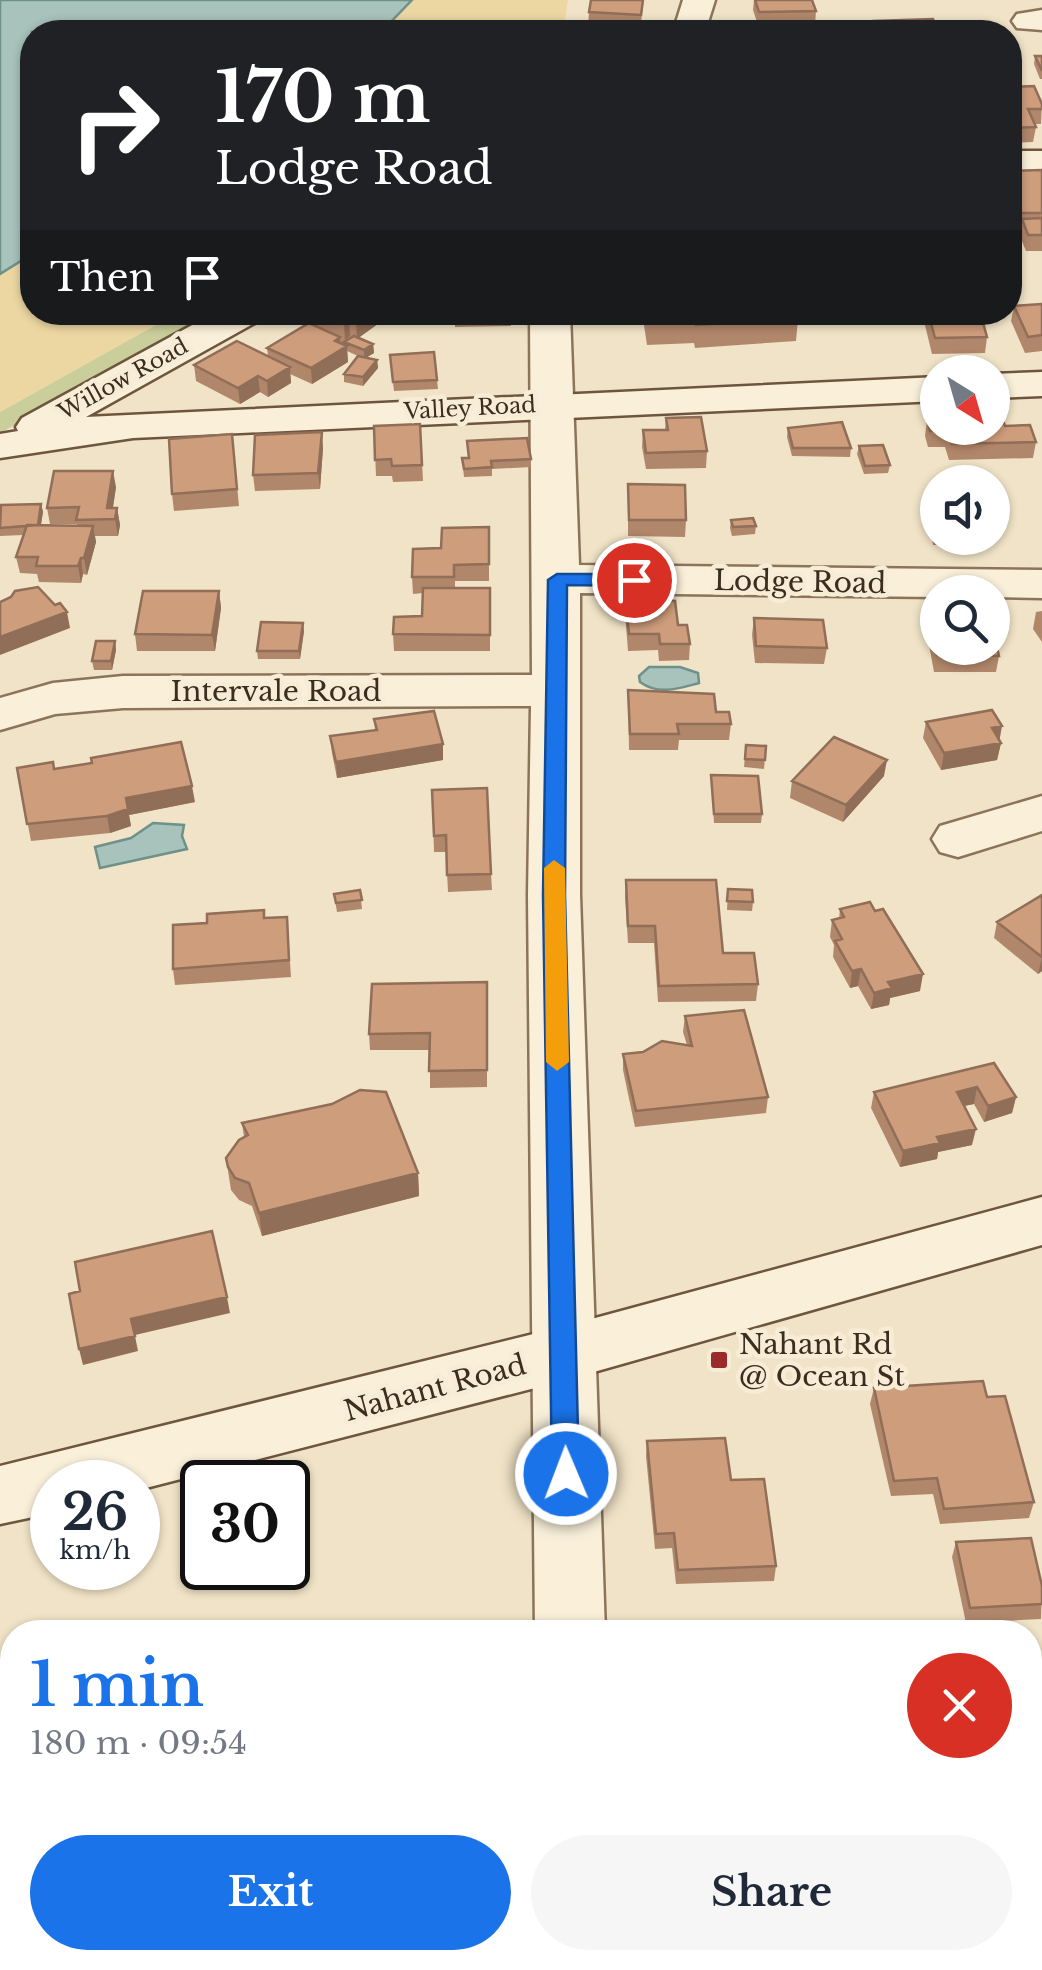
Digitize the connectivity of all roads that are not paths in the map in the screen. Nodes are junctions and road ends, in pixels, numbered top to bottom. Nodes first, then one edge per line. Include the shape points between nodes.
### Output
1 (222, 325) edge
2 (550, 325) edge
3 (1042, 384) edge
4 (1010, 385) edge
5 (920, 389) edge
6 (550, 404) junction
7 (2, 447) edge
8 (557, 580) junction
9 (1042, 584) edge
10 (555, 690) junction
11 (0, 714) edge
12 (1042, 812) edge
13 (958, 839) dead end
14 (1042, 1220) edge
15 (562, 1354) junction
16 (145, 1460) edge
17 (30, 1488) edge
18 (0, 1495) edge
19 (570, 1620) edge

1 - 7 street, Willow Road
2 - 6 street
3 - 4 street
5 - 6 street, Valley Road
6 - 7 street, Valley Road via 132,425
6 - 8 street
8 - 9 street, Lodge Road
8 - 10 street
10 - 11 street, Intervale Road via 123,692
10 - 15 street
12 - 13 street
14 - 15 street, Nahant Road
15 - 16 street, Nahant Road
15 - 19 street
17 - 18 street, Nahant Road

